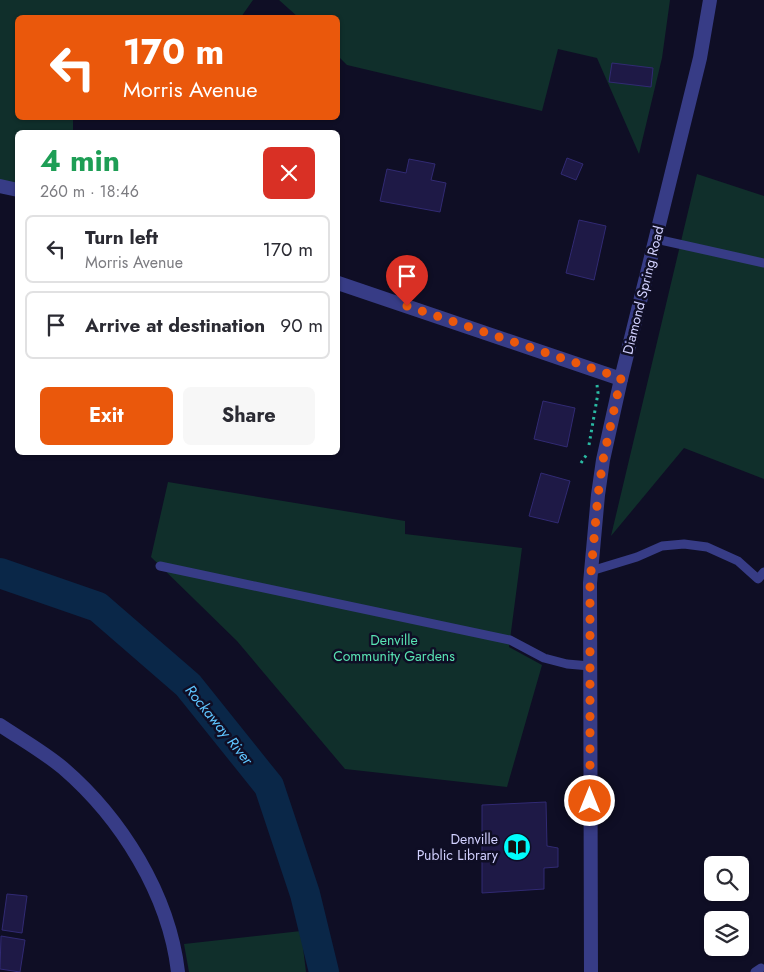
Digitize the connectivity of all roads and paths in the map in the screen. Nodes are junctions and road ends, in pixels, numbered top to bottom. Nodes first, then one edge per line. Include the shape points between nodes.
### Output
1 (710, 0) edge
2 (0, 186) edge
3 (15, 189) edge
4 (656, 239) junction
5 (764, 263) edge
6 (340, 284) edge
7 (593, 369) junction
8 (621, 378) junction
9 (580, 463) dead end
10 (160, 566) dead end
11 (590, 571) junction
12 (761, 575) edge
13 (590, 666) junction
14 (0, 725) edge
15 (178, 972) edge
16 (591, 972) edge

1 - 4 street, Diamond Spring Road via 692,96
2 - 3 street
4 - 5 lane
4 - 8 street, Diamond Spring Road
6 - 7 street
7 - 8 street
7 - 9 path via 598,393 587,456
8 - 11 street, Diamond Spring Road via 603,460
10 - 13 lane via 510,640 544,658
11 - 12 lane via 662,546 684,544 707,547
11 - 13 street, Diamond Spring Road
13 - 16 street, Diamond Spring Road
14 - 15 street via 62,767 116,824 155,892 168,928

